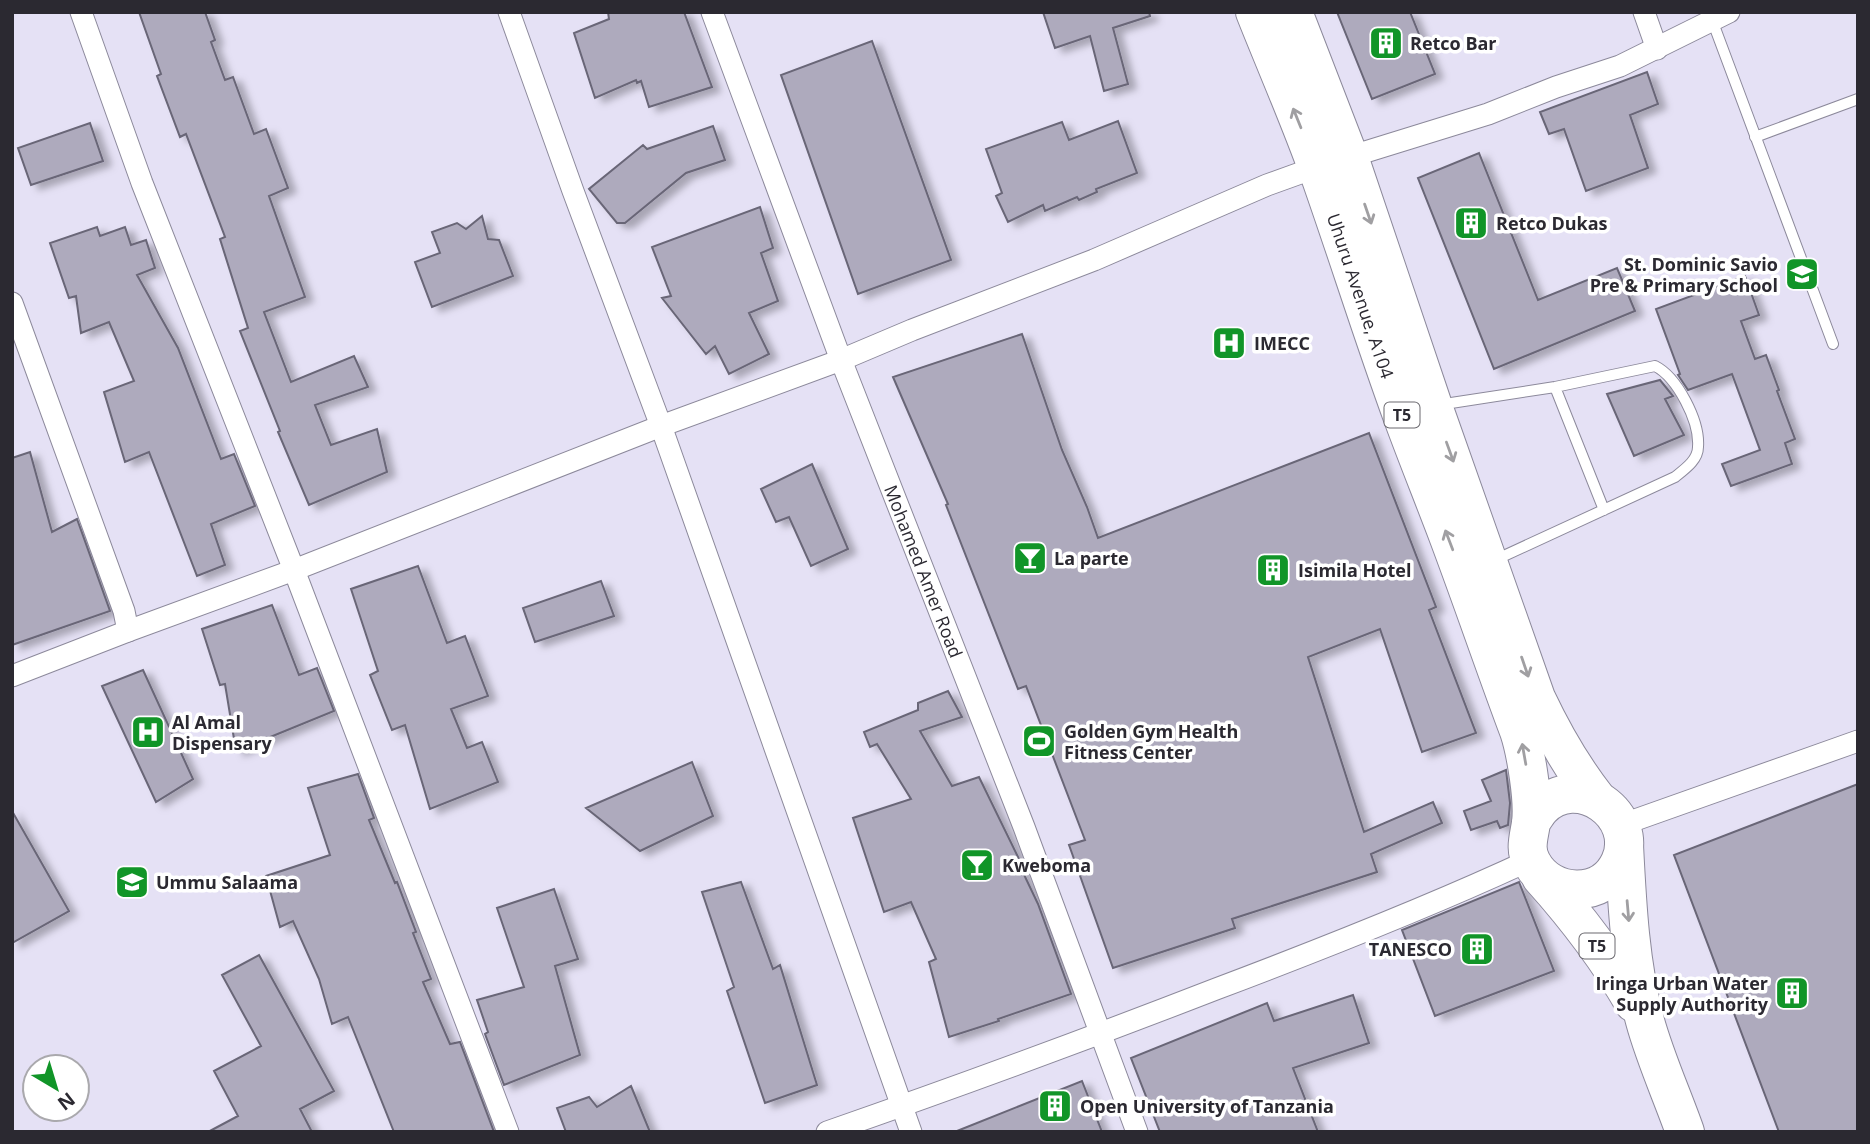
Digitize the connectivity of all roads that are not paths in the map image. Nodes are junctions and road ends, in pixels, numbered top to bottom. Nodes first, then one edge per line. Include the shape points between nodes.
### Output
1 (81, 12) edge
2 (509, 12) edge
3 (712, 12) edge
4 (1255, 12) edge
5 (1293, 12) edge
6 (1644, 12) edge
7 (1720, 16) edge
8 (1657, 48) junction
9 (1858, 99) edge
10 (1755, 137) junction
11 (1333, 162) junction
12 (12, 303) edge
13 (1833, 344) dead end
14 (841, 360) junction
15 (1555, 387) junction
16 (1418, 412) junction
17 (662, 426) junction
18 (1604, 510) junction
19 (1489, 563) junction
20 (294, 570) junction
21 (128, 631) junction
22 (12, 676) edge
23 (1858, 741) edge
24 (1531, 822) junction
25 (1614, 822) junction
26 (1535, 867) junction
27 (1646, 1023) junction
28 (1102, 1033) junction
29 (902, 1106) junction
30 (508, 1132) edge
31 (827, 1132) edge
32 (911, 1132) edge
33 (1137, 1132) edge
34 (1685, 1132) edge

1 - 20 street via 142,183
2 - 17 street
3 - 14 street, Mohamed Amer Road
11 -> 4 highway, Uhuru Avenue, A104 / T5
5 - 11 highway, Uhuru Avenue, A104 / T5
6 - 8 street
7 - 8 street
7 - 10 lane
8 - 11 street via 1488,114
9 - 10 lane
10 - 13 lane
11 - 14 street
11 - 16 highway, Uhuru Avenue, A104 / T5
12 - 21 street
14 - 17 street
14 - 28 street, Mohamed Amer Road
15 - 16 lane
15 - 18 lane
15 - 18 lane via 1655,366 1680,389 1695,426 1699,448 1691,464 1675,477
16 -> 19 highway, Uhuru Avenue, A104 / T5
24 -> 16 highway, Uhuru Avenue, A104 / T5 via 1521,738 1452,546
17 - 20 street
17 - 29 street
18 - 19 lane
19 -> 25 highway, Uhuru Avenue, A104 / T5 via 1551,731 1573,769
20 - 21 street
20 - 30 street
21 - 22 street
23 - 25 street
24 - 25 highway via 1542,806 1577,793
24 - 26 highway, Uhuru Avenue, A104 via 1527,841
25 - 26 highway via 1620,862 1593,888 1555,887
25 -> 27 highway, T5
26 - 27 highway, T5 via 1601,952
26 - 28 street
27 - 34 highway, T5
28 - 29 street
28 - 33 street, Mohamed Amer Road
29 - 31 street
29 - 32 street

